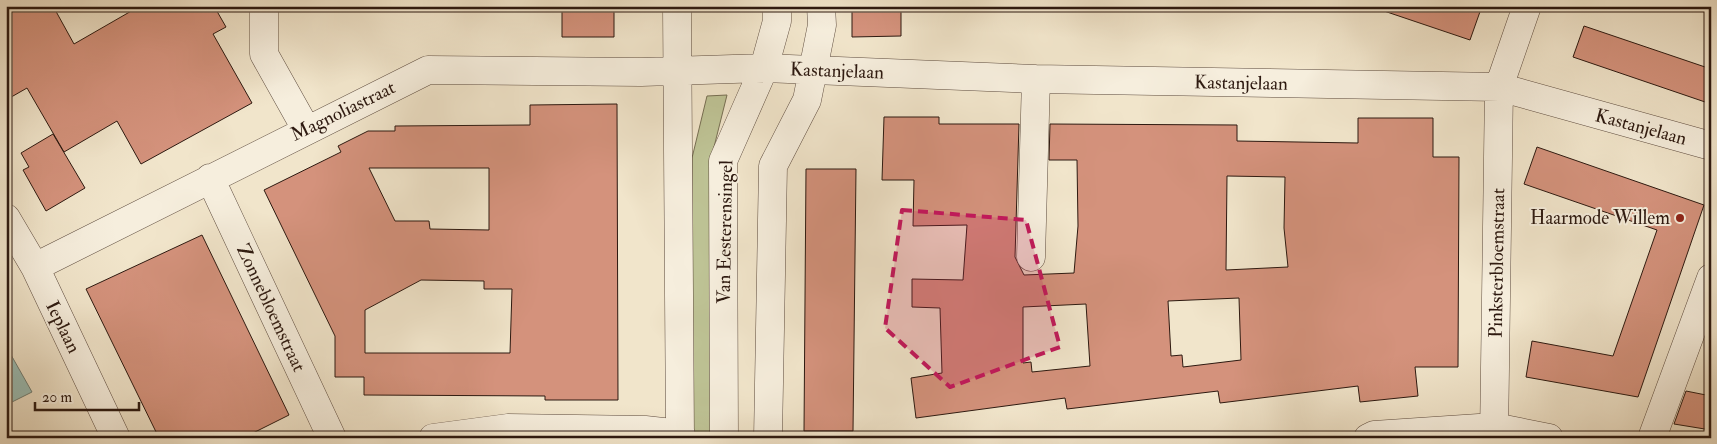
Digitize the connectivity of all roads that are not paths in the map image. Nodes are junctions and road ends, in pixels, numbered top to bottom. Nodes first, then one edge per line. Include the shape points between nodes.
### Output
1 (264, 6) edge
2 (678, 6) edge
3 (777, 6) edge
4 (821, 6) edge
5 (1527, 6) edge
6 (764, 68) junction
7 (813, 71) junction
8 (678, 72) junction
9 (1036, 79) junction
10 (1499, 87) junction
11 (306, 129) junction
12 (1711, 146) edge
13 (210, 178) junction
14 (6, 218) edge
15 (1031, 257) dead end
16 (35, 267) junction
17 (1711, 278) edge
18 (1494, 432) edge
19 (680, 436) edge
20 (116, 438) edge
21 (332, 438) edge
22 (433, 438) edge
23 (724, 438) edge
24 (768, 438) edge
25 (1368, 438) edge
26 (1549, 438) edge
27 (1652, 438) edge

1 - 11 street via 264,54
2 - 8 street
3 - 6 street, Van Eesterensingel via 777,21
4 - 7 street via 822,25
5 - 10 street, Pinksterbloemstraat
6 - 7 street, Kastanjelaan
6 - 8 street, Kastanjelaan
6 - 23 street, Van Eesterensingel via 723,161
7 - 9 street, Kastanjelaan
7 - 24 street via 807,100 773,166
8 - 11 street, Magnoliastraat via 428,70
8 - 19 street
9 - 10 street, Kastanjelaan
9 - 15 street
10 - 12 street, Kastanjelaan
10 - 18 street, Pinksterbloemstraat
11 - 13 street, Magnoliastraat
13 - 16 street, Magnoliastraat
13 - 21 street, Zonnebloemstraat
14 - 16 street, Ieplaan
16 - 20 street, Ieplaan
17 - 27 street
18 - 25 street via 1374,435
18 - 26 street
19 - 22 street via 645,430 508,428

